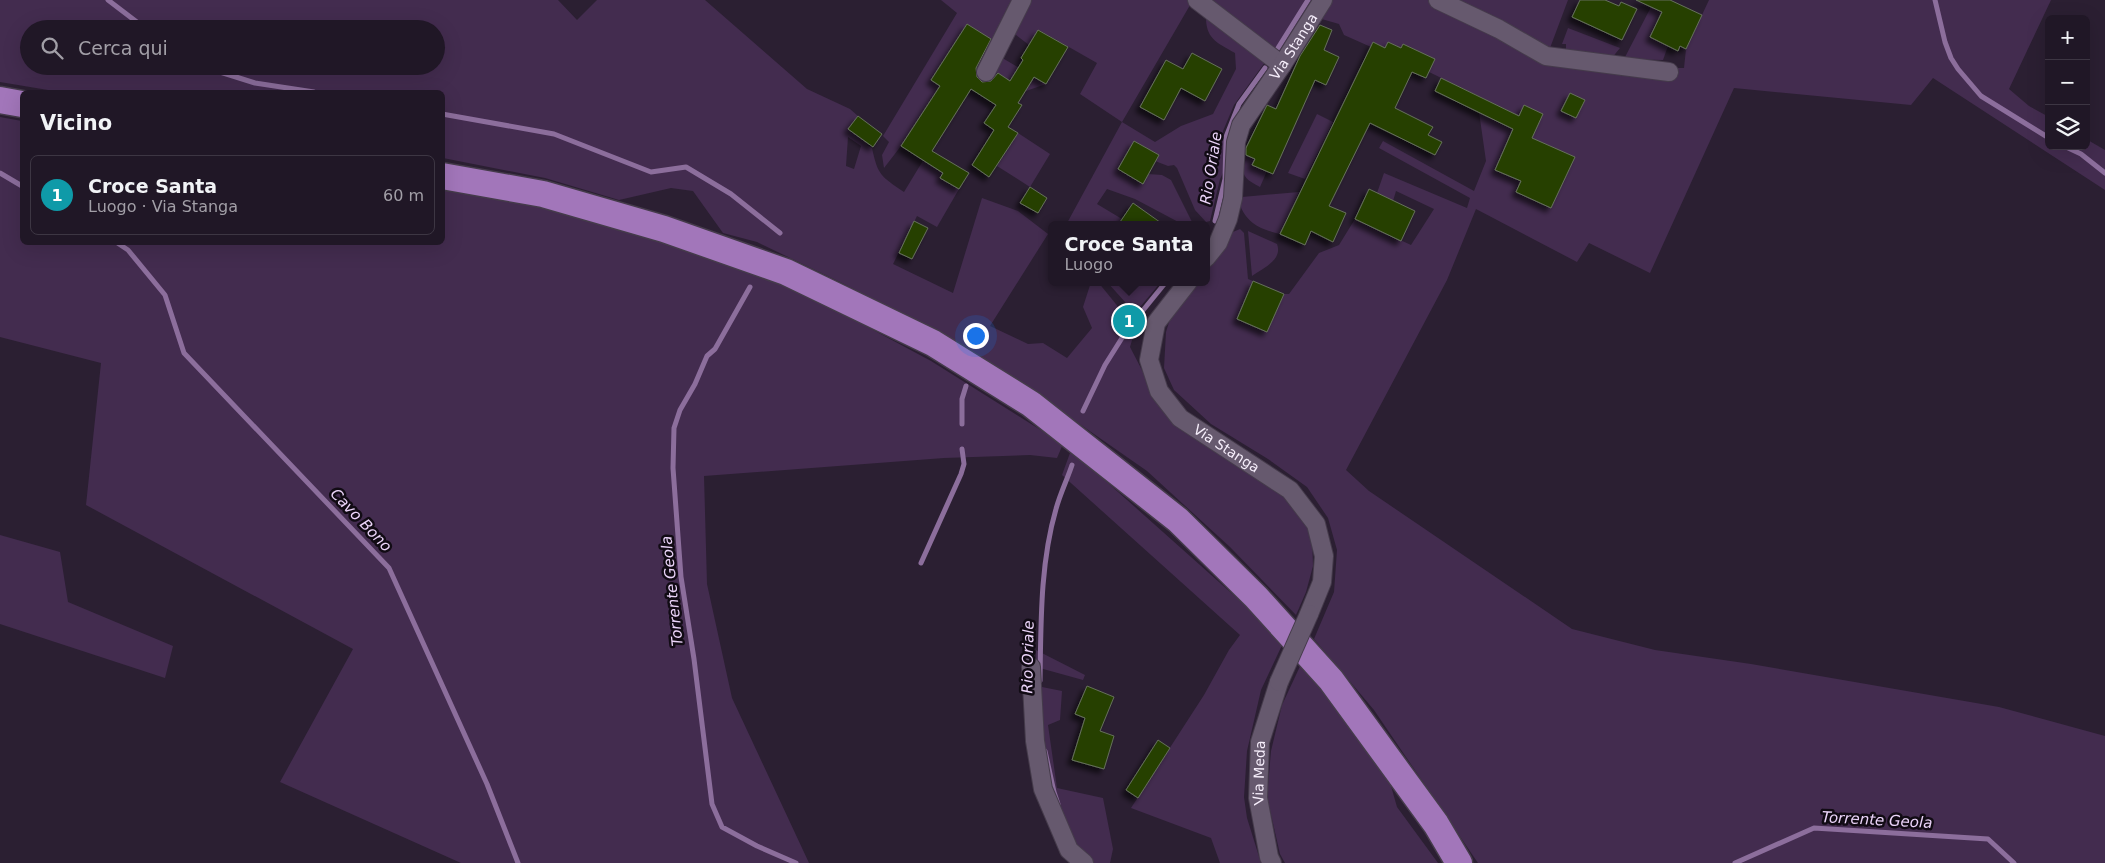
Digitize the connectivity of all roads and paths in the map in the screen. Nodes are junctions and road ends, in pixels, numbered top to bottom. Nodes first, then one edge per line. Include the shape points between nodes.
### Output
1 (1022, 0) edge
2 (1197, 0) edge
3 (1323, 0) edge
4 (1438, 0) edge
5 (1282, 65) junction
6 (986, 72) dead end
7 (1669, 72) dead end
8 (0, 100) edge
9 (20, 104) edge
10 (445, 177) edge
11 (1210, 253) edge
12 (1185, 286) edge
13 (1031, 667) dead end
14 (1279, 682) joint
15 (1084, 863) edge
16 (1272, 863) edge
17 (1460, 863) edge

1 - 6 street
2 - 5 street
3 - 5 street, Via Stanga
4 - 7 street via 1546,56
5 - 11 street, Via Stanga via 1240,125 1233,198 1218,243
8 - 9 highway
10 - 17 highway via 561,200 664,228 786,272 933,343 1031,404 1178,520 1256,597 1331,680 1436,824
12 - 14 street, Via Stanga, bridge via 1156,323 1149,360 1159,392 1180,418 1290,490 1316,524 1324,556 1322,582
13 - 15 street via 1035,741 1043,789 1069,850
14 - 16 street, Via Meda via 1260,742 1258,798

